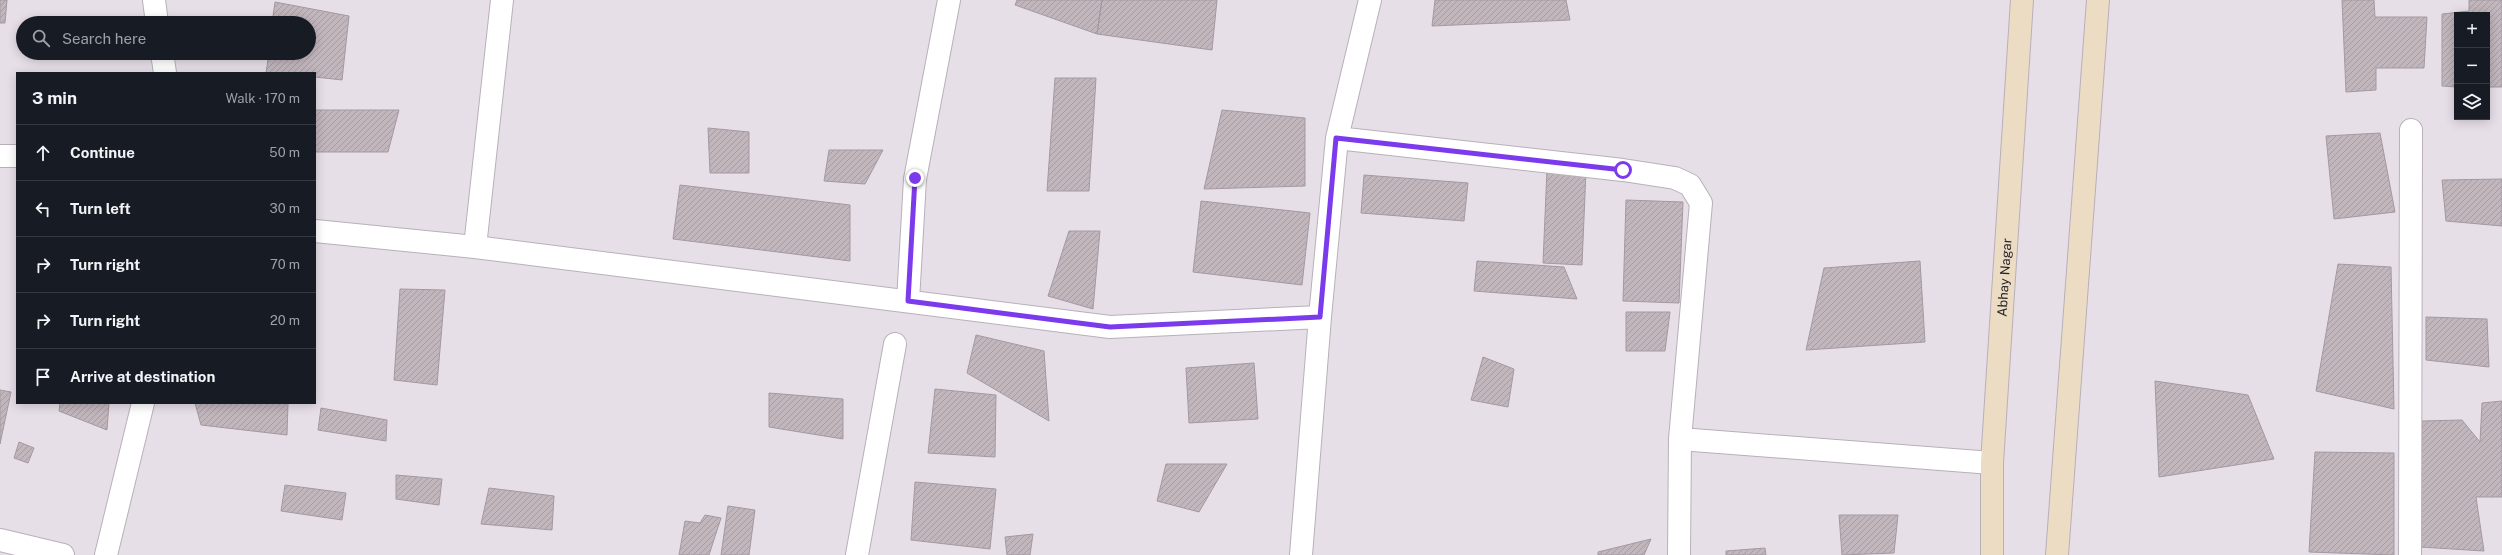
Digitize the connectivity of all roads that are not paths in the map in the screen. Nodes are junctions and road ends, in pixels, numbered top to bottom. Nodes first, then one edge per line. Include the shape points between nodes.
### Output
1 (154, 0) edge
2 (502, 0) edge
3 (949, 0) edge
4 (1370, 0) edge
5 (2022, 0) edge
6 (2098, 0) edge
7 (156, 16) edge
8 (163, 60) edge
9 (165, 72) edge
10 (2411, 130) dead end
11 (1336, 138) junction
12 (0, 156) edge
13 (16, 156) edge
14 (316, 231) edge
15 (475, 246) junction
16 (908, 301) junction
17 (1320, 317) junction
18 (895, 344) dead end
19 (143, 404) edge
20 (1680, 439) junction
21 (1992, 463) junction
22 (0, 540) edge
23 (63, 555) edge
24 (106, 555) edge
25 (857, 555) edge
26 (1301, 555) edge
27 (1679, 555) edge
28 (1992, 555) edge
29 (2057, 555) edge
30 (2410, 555) edge

1 - 7 street
2 - 15 street
3 - 16 street via 915,178
4 - 11 street
5 - 21 main road, Abhay Nagar
6 - 29 main road
8 - 9 street
10 - 30 street
11 - 17 street
11 - 20 street via 1623,170 1675,178 1690,184 1701,203
12 - 13 street
14 - 15 street
15 - 16 street
16 - 17 street via 1110,327
17 - 26 street
18 - 25 street
19 - 24 street
20 - 21 street
20 - 27 street
21 - 28 main road, Abhay Nagar
22 - 23 street

